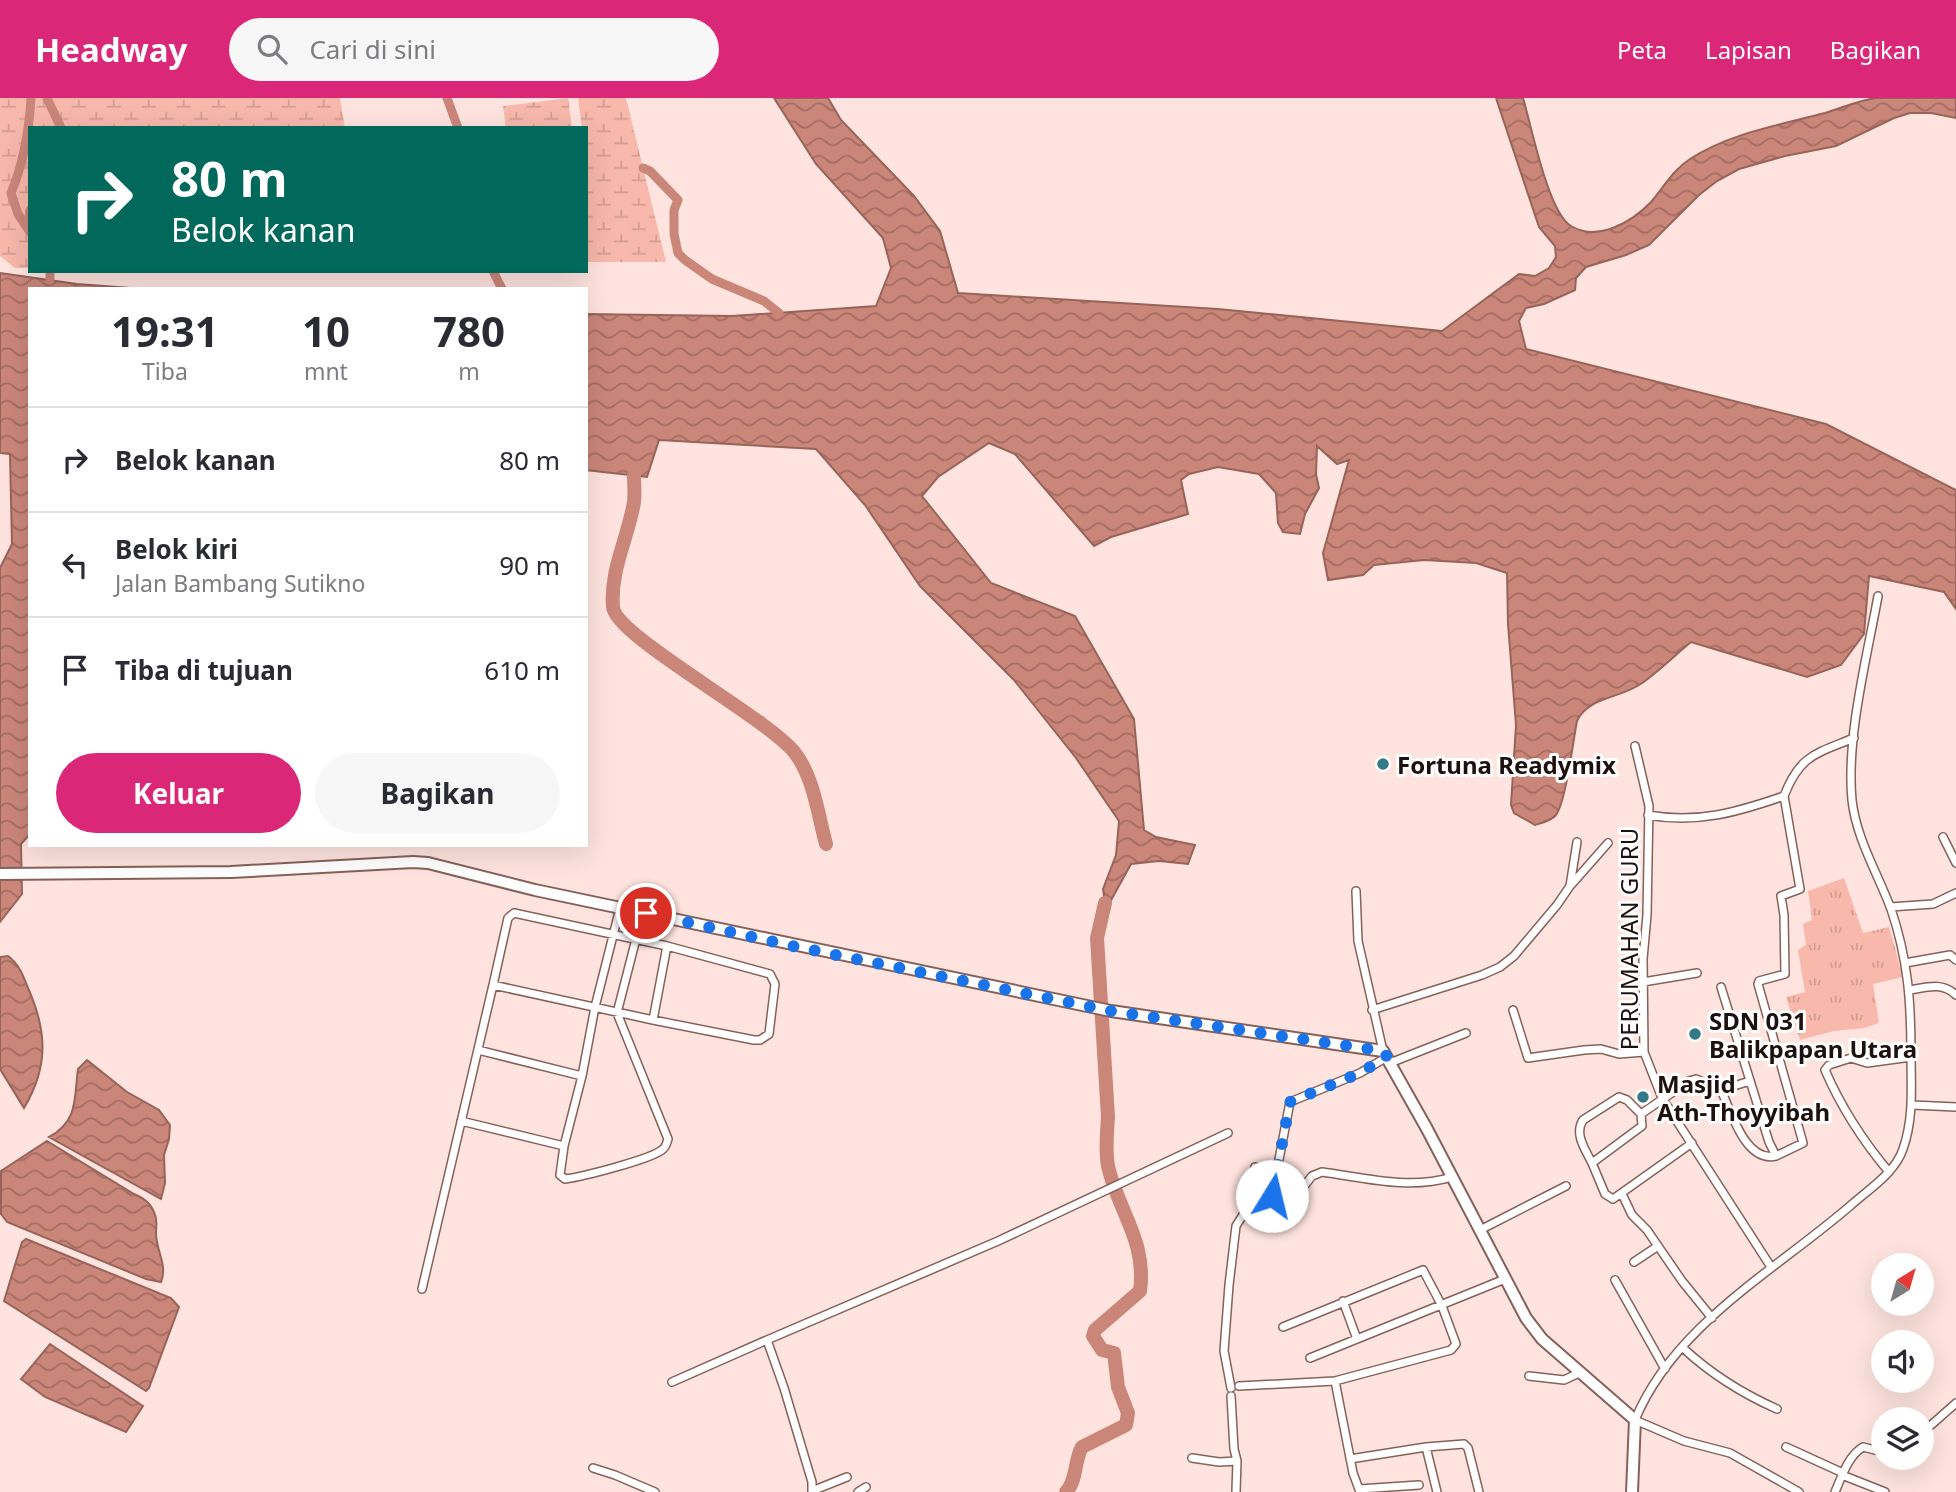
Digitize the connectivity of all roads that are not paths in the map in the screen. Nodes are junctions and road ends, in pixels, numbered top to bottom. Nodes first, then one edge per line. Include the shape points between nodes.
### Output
1 (1878, 596) dead end
2 (1854, 738) junction
3 (1635, 746) dead end
4 (1784, 796) junction
5 (1648, 816) junction
6 (1943, 837) dead end
7 (1577, 842) dead end
8 (1608, 842) dead end
9 (1956, 863) edge
10 (0, 874) edge
11 (1570, 886) junction
12 (1356, 891) dead end
13 (1956, 893) edge
14 (1890, 907) junction
15 (620, 908) junction
16 (614, 934) junction
17 (636, 939) junction
18 (667, 946) junction
19 (1954, 956) edge
20 (1905, 963) junction
21 (1697, 973) dead end
22 (1643, 982) junction
23 (493, 985) junction
24 (1721, 987) dead end
25 (1910, 990) junction
26 (1956, 995) edge
27 (595, 1007) junction
28 (1372, 1010) junction
29 (1513, 1010) dead end
30 (617, 1013) junction
31 (653, 1020) junction
32 (1466, 1033) dead end
33 (478, 1049) junction
34 (1644, 1052) junction
35 (1387, 1057) junction
36 (1911, 1057) junction
37 (582, 1076) junction
38 (1750, 1082) junction
39 (1721, 1090) junction
40 (1662, 1098) junction
41 (1912, 1105) junction
42 (1956, 1107) edge
43 (1641, 1114) junction
44 (461, 1121) junction
45 (1227, 1133) dead end
46 (1692, 1143) junction
47 (564, 1146) junction
48 (1776, 1156) junction
49 (1592, 1163) junction
50 (1255, 1167) dead end
51 (1889, 1172) junction
52 (1452, 1177) junction
53 (1306, 1185) dead end
54 (1566, 1186) dead end
55 (1622, 1194) junction
56 (1256, 1196) junction
57 (1480, 1230) junction
58 (1658, 1246) junction
59 (1634, 1262) dead end
60 (1771, 1267) junction
61 (1505, 1279) junction
62 (1615, 1280) dead end
63 (422, 1289) dead end
64 (1343, 1301) junction
65 (1442, 1306) junction
66 (1712, 1318) junction
67 (1283, 1327) dead end
68 (1357, 1339) junction
69 (767, 1340) junction
70 (1683, 1348) junction
71 (1310, 1358) dead end
72 (1665, 1369) junction
73 (1579, 1373) junction
74 (1529, 1376) dead end
75 (1335, 1381) junction
76 (672, 1382) dead end
77 (1234, 1390) junction
78 (1956, 1403) edge
79 (1777, 1409) dead end
80 (1635, 1420) junction
81 (1934, 1422) edge
82 (1426, 1447) junction
83 (1786, 1447) dead end
84 (1871, 1449) edge
85 (1192, 1458) dead end
86 (1350, 1459) junction
87 (1237, 1461) junction
88 (593, 1468) dead end
89 (1843, 1474) junction
90 (847, 1477) dead end
91 (1419, 1485) dead end
92 (866, 1486) dead end
93 (1359, 1490) edge
94 (812, 1491) edge
95 (655, 1492) edge
96 (858, 1492) edge
97 (1236, 1492) edge
98 (1437, 1492) edge
99 (1479, 1492) edge
100 (1632, 1492) edge
101 (1799, 1492) edge
102 (1835, 1492) edge
103 (1885, 1492) edge

1 - 2 street
2 - 4 street via 1803,762 1793,772
2 - 14 street via 1852,800
3 - 5 street, PERUMAHAN GURU via 1648,795
4 - 5 street via 1688,820
4 - 48 street via 1800,889 1781,896 1785,974 1758,984 1803,1143
5 - 22 street, PERUMAHAN GURU
6 - 9 street
7 - 11 street
8 - 11 street
10 - 15 street via 231,872 413,862
11 - 28 street via 1500,967
12 - 28 street via 1358,941
13 - 14 street via 1933,904
14 - 20 street
15 - 16 street
15 - 35 street via 1111,1011
16 - 17 street
16 - 23 street via 512,913
16 - 27 street
17 - 18 street
17 - 30 street
18 - 31 street
18 - 31 street via 774,978 769,1034 754,1040
19 - 20 street
20 - 25 street
21 - 22 street
22 - 34 street, PERUMAHAN GURU
23 - 27 street
23 - 33 street
24 - 38 street
25 - 26 street via 1935,985
25 - 36 street
27 - 30 street
27 - 37 street
28 - 35 street
29 - 34 street via 1528,1058 1584,1049
30 - 31 street
30 - 47 street via 668,1139 659,1152 567,1179 560,1175
32 - 35 street
33 - 37 street
33 - 44 street
34 - 40 street, PERUMAHAN GURU
35 - 52 street
35 - 56 street via 1290,1102 1272,1196 1267,1200
36 - 41 street
36 - 51 street via 1867,1063 1851,1058 1825,1070 1845,1112
37 - 47 street
38 - 39 street
38 - 48 street
39 - 40 street via 1696,1079
39 - 48 street via 1743,1139 1763,1155
40 - 43 street
40 - 46 street, PERUMAHAN GURU
41 - 42 street
41 - 51 street via 1904,1148
43 - 49 street via 1642,1126
43 - 49 street via 1619,1097 1583,1120 1580,1138
44 - 47 street
44 - 63 street
45 - 69 street via 998,1241
46 - 55 street
46 - 60 street, PERUMAHAN GURU
49 - 55 street via 1605,1194 1614,1199
50 - 56 street
51 - 60 street
52 - 53 street via 1412,1184 1322,1172
52 - 57 street
54 - 57 street
55 - 58 street via 1632,1215
56 - 77 street via 1236,1226 1224,1351
57 - 61 street
58 - 59 street
58 - 66 street
60 - 66 street
61 - 65 street
61 - 73 street via 1534,1330
62 - 72 street
64 - 65 street via 1423,1270
64 - 67 street
64 - 68 street
65 - 68 street
65 - 75 street via 1456,1344 1451,1350
66 - 70 street
68 - 71 street
69 - 76 street
69 - 94 street
70 - 72 street
70 - 79 street via 1742,1394
72 - 80 street
73 - 74 street via 1564,1380
73 - 80 street
75 - 77 street
75 - 86 street
77 - 87 street
78 - 81 street
80 - 100 street
80 - 101 street via 1730,1454
82 - 86 street
82 - 98 street
82 - 99 street via 1464,1444
83 - 89 street
84 - 89 street via 1863,1447 1854,1454
85 - 87 street
86 - 93 street
87 - 97 street
88 - 95 street
89 - 102 street
89 - 103 street
90 - 94 street
91 - 93 street
92 - 96 street

